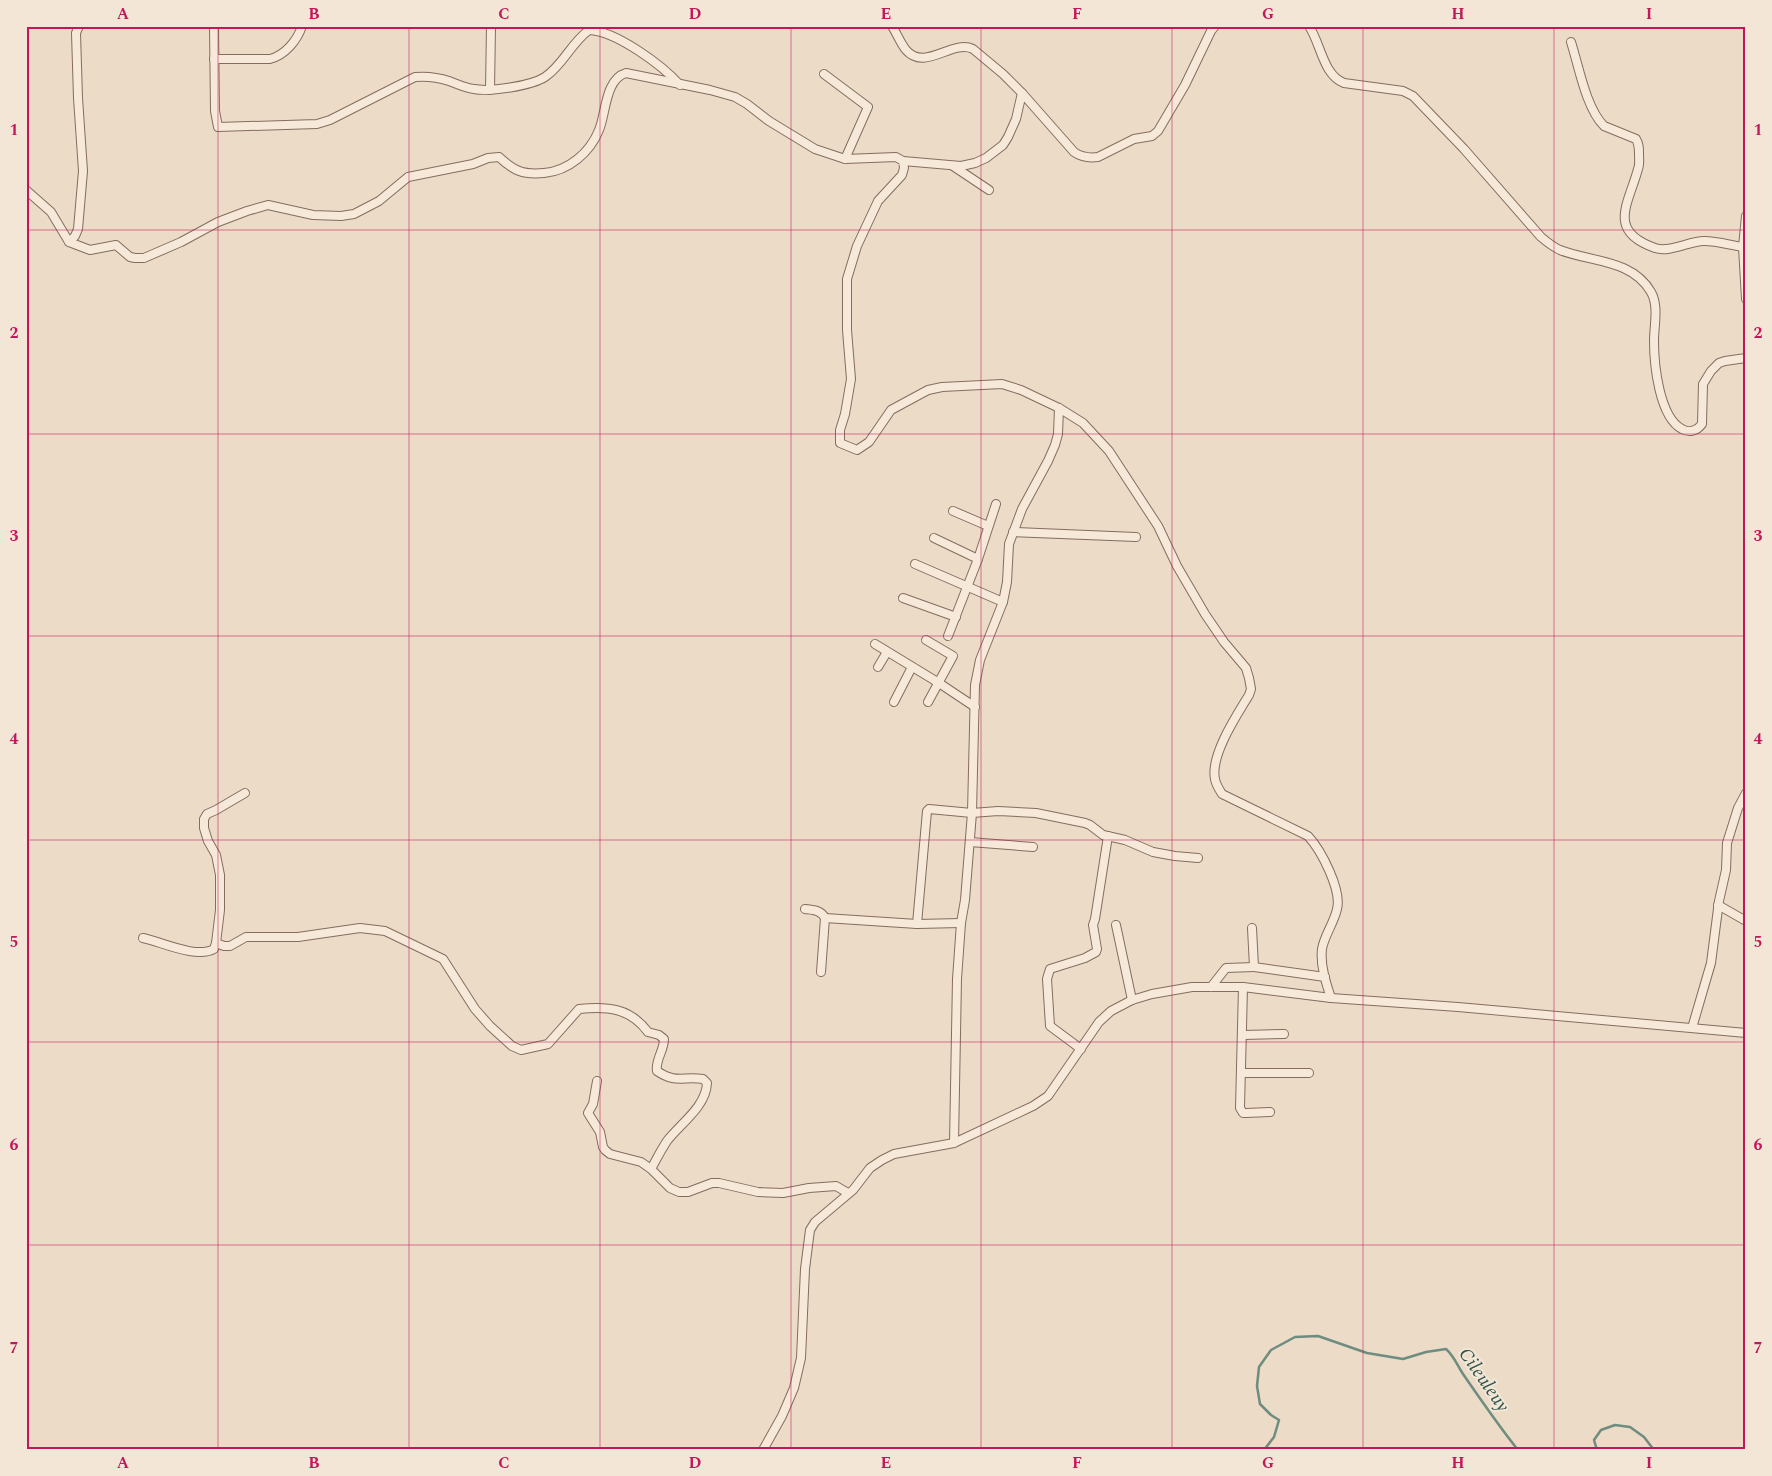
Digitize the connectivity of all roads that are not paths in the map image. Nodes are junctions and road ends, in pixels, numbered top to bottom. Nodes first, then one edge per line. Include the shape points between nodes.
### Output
1 (79, 26) edge
2 (214, 26) edge
3 (302, 26) edge
4 (491, 26) edge
5 (892, 26) edge
6 (1215, 26) edge
7 (1309, 26) edge
8 (1572, 42) dead end
9 (214, 59) junction
10 (824, 74) dead end
11 (680, 85) junction
12 (490, 90) junction
13 (1022, 93) junction
14 (845, 159) junction
15 (903, 161) junction
16 (953, 166) junction
17 (26, 190) edge
18 (989, 190) dead end
19 (1746, 216) edge
20 (69, 242) junction
21 (1743, 247) junction
22 (1746, 299) edge
23 (1746, 358) edge
24 (1059, 408) junction
25 (996, 504) dead end
26 (953, 511) dead end
27 (988, 526) junction
28 (1013, 532) junction
29 (1136, 537) dead end
30 (934, 538) dead end
31 (978, 559) junction
32 (915, 564) dead end
33 (966, 587) junction
34 (903, 598) dead end
35 (1003, 602) junction
36 (956, 617) junction
37 (948, 636) dead end
38 (926, 640) dead end
39 (875, 644) dead end
40 (887, 652) junction
41 (878, 667) dead end
42 (912, 667) junction
43 (940, 683) junction
44 (894, 702) dead end
45 (928, 702) dead end
46 (975, 707) junction
47 (245, 793) dead end
48 (1746, 793) edge
49 (972, 812) junction
50 (1108, 836) junction
51 (970, 842) junction
52 (1034, 847) dead end
53 (1198, 858) dead end
54 (1718, 905) junction
55 (805, 909) dead end
56 (825, 918) junction
57 (1746, 921) edge
58 (961, 923) junction
59 (917, 924) junction
60 (1116, 925) dead end
61 (1252, 928) dead end
62 (143, 938) dead end
63 (216, 943) junction
64 (1254, 967) junction
65 (821, 972) dead end
66 (1325, 977) junction
67 (1211, 986) junction
68 (1244, 987) junction
69 (1331, 998) junction
70 (1132, 1000) junction
71 (1692, 1028) junction
72 (1746, 1033) edge
73 (1243, 1034) junction
74 (1284, 1034) dead end
75 (1081, 1049) junction
76 (1242, 1073) junction
77 (1309, 1073) dead end
78 (598, 1081) dead end
79 (1270, 1112) dead end
80 (954, 1143) junction
81 (651, 1169) junction
82 (848, 1193) junction
83 (764, 1449) edge

1 - 20 street via 76,33 83,171 78,229
2 - 9 street
3 - 9 street via 290,47 279,57
4 - 12 street
5 - 13 street via 907,52 920,57 969,46
6 - 13 street via 1158,131 1098,157 1080,156 1074,152
7 - 23 street via 1337,80 1403,91 1413,96 1470,155 1541,237 1562,251 1610,262 1637,277 1647,287 1655,303 1654,342 1661,394 1666,409 1679,427 1691,431 1702,424 1704,384 1714,366
8 - 21 street via 1590,103 1600,122 1636,139 1638,143 1639,168 1624,214 1629,231 1658,249 1704,241
9 - 12 street via 218,127 317,124 415,77 428,76 475,90
10 - 14 street via 868,107
11 - 12 street via 664,68 646,56 601,31 589,30 544,78 534,83
11 - 14 street via 735,97 815,149
11 - 20 street via 632,74 620,75 609,91 599,131 589,146 572,164 548,172 518,172 499,157 494,157 408,177 379,201 354,214 313,215 268,205 218,222 144,258 130,257 116,245 90,250
13 - 16 street via 1016,119 1004,145 976,163
14 - 15 street via 896,157
15 - 16 street
15 - 24 street via 902,175 878,201 857,246 847,279 851,379 840,443 857,450 869,442 891,410 928,390 942,387 1002,384
16 - 18 street
17 - 20 street via 51,212
19 - 21 street
21 - 22 street
24 - 28 street via 1055,445
24 - 66 street via 1083,423 1109,451 1158,526 1205,614 1246,668 1250,689 1227,732 1217,760 1215,781 1222,794 1308,836 1318,846 1334,883 1338,907 1322,948
25 - 27 street
26 - 27 street
27 - 31 street
28 - 29 street
28 - 35 street
30 - 31 street
31 - 33 street
32 - 33 street
33 - 35 street
33 - 36 street
34 - 36 street
35 - 46 street via 980,660
36 - 37 street
38 - 43 street via 953,656
39 - 40 street
40 - 41 street
40 - 42 street
42 - 43 street
42 - 44 street
43 - 45 street
43 - 46 street
46 - 49 street
47 - 63 street via 207,814 204,820 220,875
48 - 54 street via 1727,843 1726,870
49 - 50 street via 1036,813 1085,823
49 - 51 street
49 - 59 street via 934,808 927,811
50 - 53 street via 1164,855
50 - 75 street via 1093,925 1096,952 1050,969 1046,979 1050,1026
51 - 52 street
51 - 58 street
54 - 57 street
54 - 71 street via 1711,963
55 - 56 street via 815,910
56 - 59 street
56 - 65 street
58 - 59 street
58 - 80 street
60 - 70 street
61 - 64 street
62 - 63 street via 178,949 207,952 214,949
63 - 81 street via 230,946 246,938 298,937 360,928 385,931 443,959 475,1009 512,1046 521,1050 548,1044 579,1009 629,1013 648,1032 664,1040 664,1048 656,1064 657,1071 672,1080 698,1078 707,1083 697,1108 667,1142
64 - 66 street
64 - 67 street via 1226,968
66 - 69 street
67 - 68 street
67 - 70 street via 1167,991
68 - 69 street
68 - 73 street
69 - 71 street
70 - 75 street via 1099,1022
71 - 72 street
73 - 74 street
73 - 76 street
75 - 80 street via 1048,1096
76 - 77 street
76 - 79 street via 1242,1111
78 - 81 street via 588,1113 600,1132 603,1147 610,1154 631,1159
80 - 82 street via 894,1154 870,1168
81 - 82 street via 664,1184 679,1192 719,1183 758,1192 836,1186
82 - 83 street via 810,1230 801,1358 794,1388

